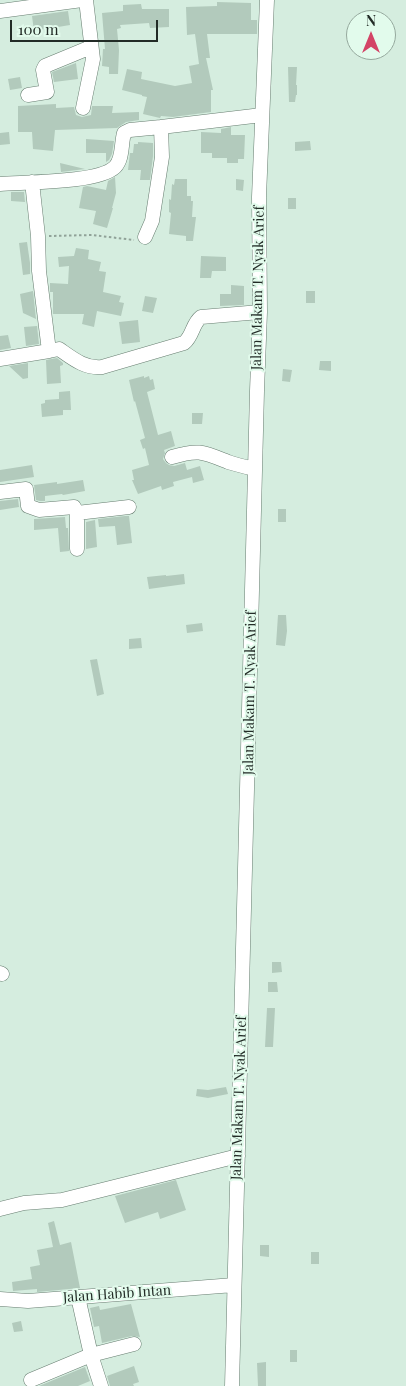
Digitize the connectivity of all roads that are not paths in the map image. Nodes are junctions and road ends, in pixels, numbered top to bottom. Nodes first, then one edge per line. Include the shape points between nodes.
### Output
1 (82, 0) edge
2 (86, 0) edge
3 (267, 0) edge
4 (0, 11) edge
5 (91, 47) junction
6 (28, 95) dead end
7 (83, 108) dead end
8 (262, 115) junction
9 (161, 127) junction
10 (32, 182) junction
11 (0, 184) edge
12 (145, 237) road end
13 (260, 312) junction
14 (49, 350) junction
15 (0, 359) edge
16 (172, 457) dead end
17 (255, 469) junction
18 (0, 492) edge
19 (129, 508) dead end
20 (77, 513) junction
21 (77, 549) dead end
22 (238, 1156) junction
23 (0, 1209) edge
24 (234, 1285) junction
25 (78, 1297) junction
26 (0, 1299) edge
27 (134, 1344) dead end
28 (90, 1355) junction
29 (31, 1380) dead end
30 (101, 1386) edge
31 (232, 1386) edge

1 - 4 street
2 - 5 street
3 - 8 street, Jalan Makam T. Nyak Arief
5 - 6 street via 45,66 47,92
5 - 7 street via 94,59
8 - 9 street
8 - 13 street, Jalan Makam T. Nyak Arief
9 - 10 street via 124,133 120,158 105,174
9 - 12 street via 162,157 152,221
10 - 11 street
10 - 14 street
13 - 14 street via 201,317 184,343 102,367 84,365 58,349
13 - 17 street, Jalan Makam T. Nyak Arief
14 - 15 street
16 - 17 street via 200,452
17 - 22 street, Jalan Makam T. Nyak Arief
18 - 20 street via 26,489 28,506 39,510 74,507
19 - 20 street
20 - 21 street
22 - 23 street via 62,1200
22 - 24 street, Jalan Makam T. Nyak Arief
24 - 25 street, Jalan Habib Intan
24 - 31 street, Jalan Makam T. Nyak Arief
25 - 26 street, Jalan Habib Intan via 28,1301
25 - 28 street
27 - 28 street
28 - 29 street
28 - 30 street

